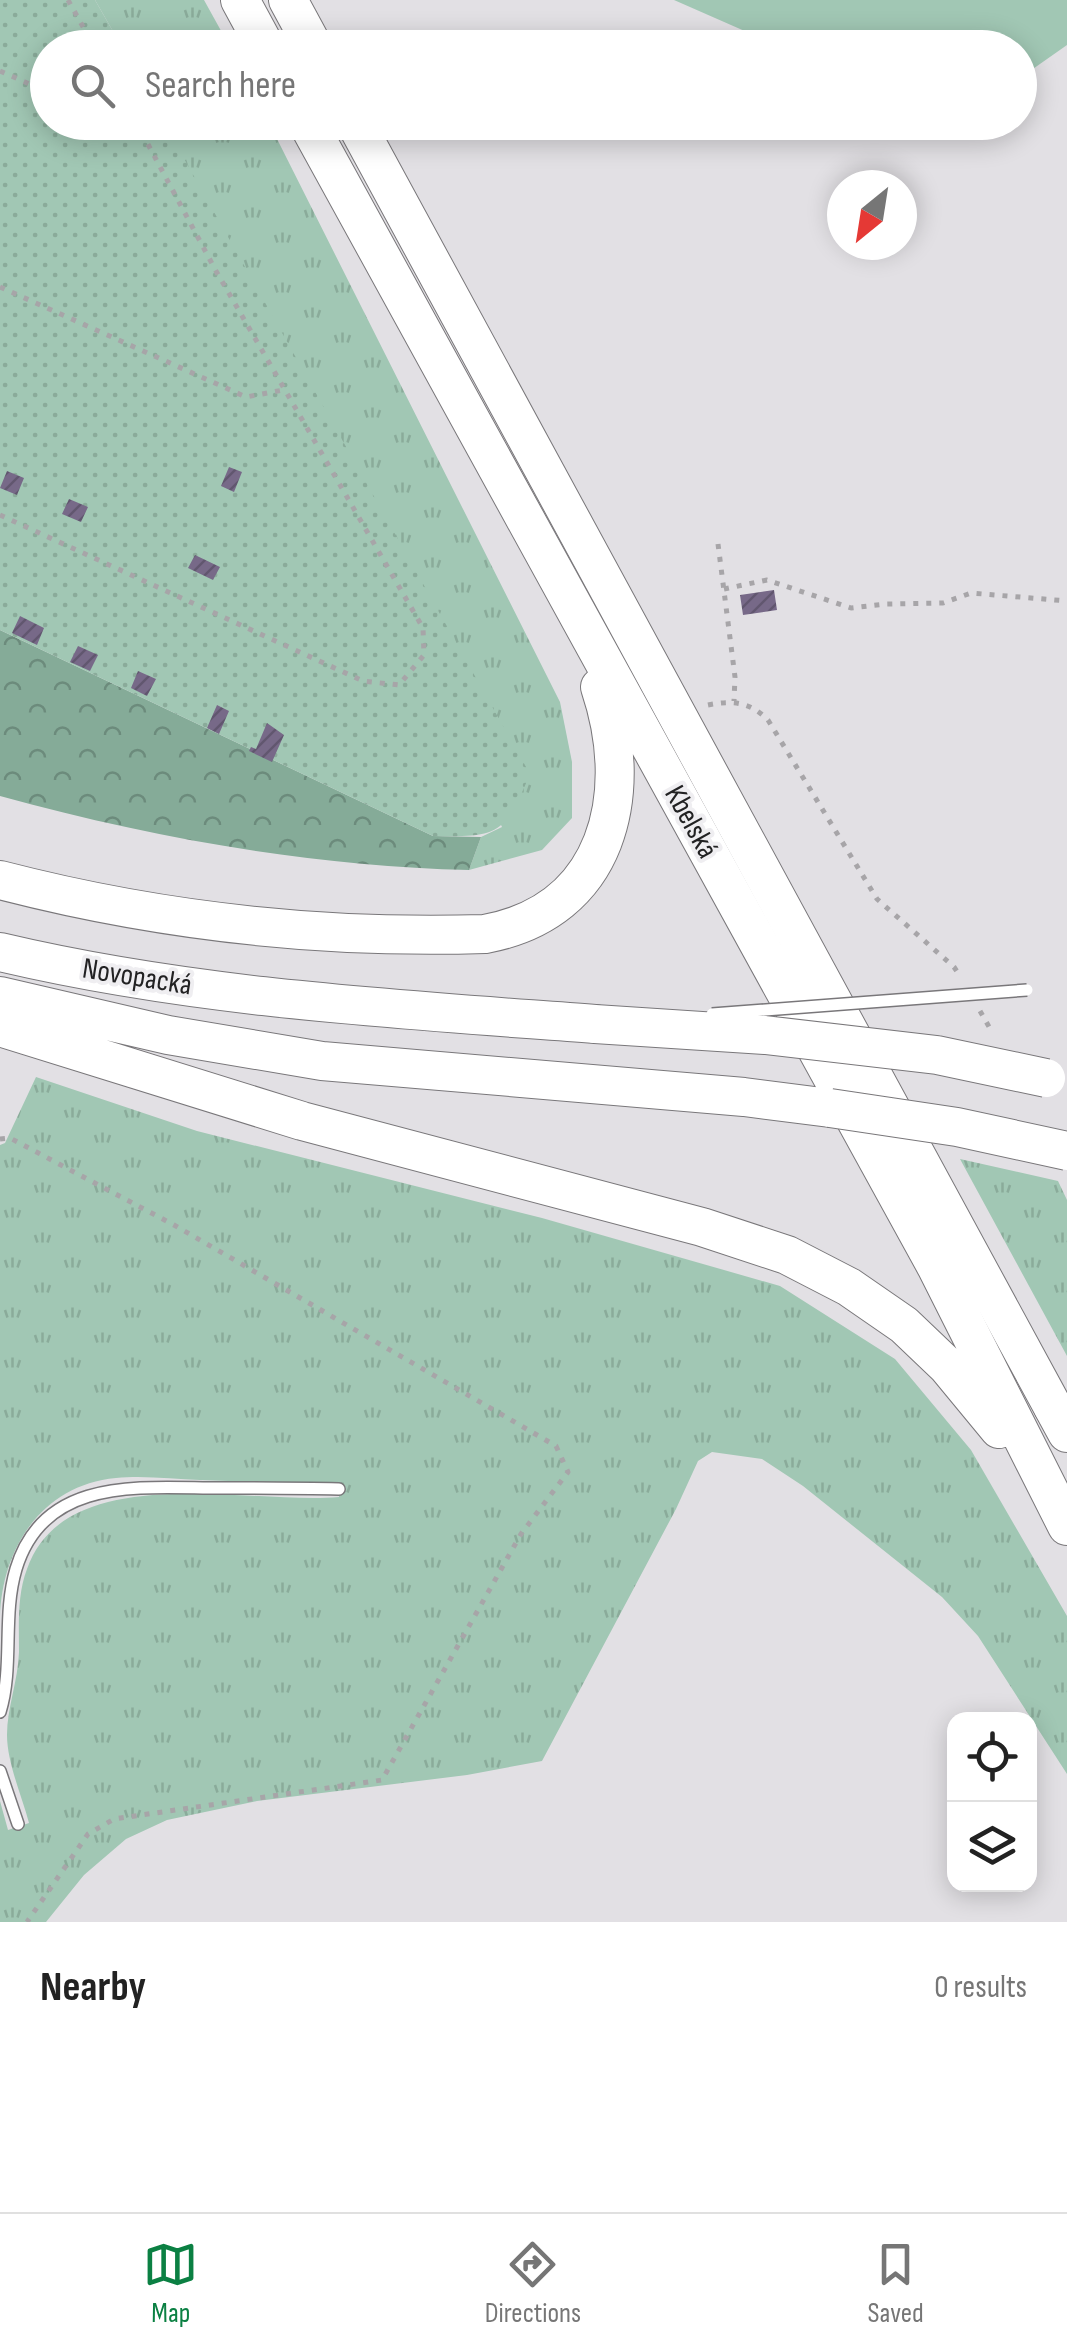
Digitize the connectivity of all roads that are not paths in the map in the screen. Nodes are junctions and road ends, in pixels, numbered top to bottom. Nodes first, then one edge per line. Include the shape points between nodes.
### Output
1 (240, 0) edge
2 (288, 0) edge
3 (256, 30) edge
4 (304, 30) edge
5 (317, 140) edge
6 (364, 140) edge
7 (554, 574) junction
8 (0, 880) edge
9 (0, 952) edge
10 (1027, 990) dead end
11 (0, 996) edge
12 (595, 1024) junction
13 (0, 1027) edge
14 (1067, 1084) edge
15 (1067, 1151) edge
16 (1062, 1422) edge
17 (338, 1489) dead end
18 (1062, 1517) edge
19 (0, 1712) edge
20 (0, 1771) edge
21 (18, 1824) dead end

1 - 3 main road
2 - 4 main road
5 - 7 main road, Kbelská
6 - 16 main road, Kbelská
7 - 8 main road via 604,700 615,782 601,849 577,886 544,914 485,934 349,936 171,914
7 - 18 main road, Kbelská via 936,1266
9 - 12 main road, Novopacká via 275,997
10 - 12 lane, bridge
11 - 15 main road, bridge via 246,1050 380,1068 744,1097 956,1126
12 - 14 main road, Novopacká, bridge via 937,1055
13 - 18 main road via 302,1121 702,1228 817,1269 904,1325 947,1366
17 - 19 lane via 134,1487 72,1502 36,1532 16,1568
20 - 21 lane

